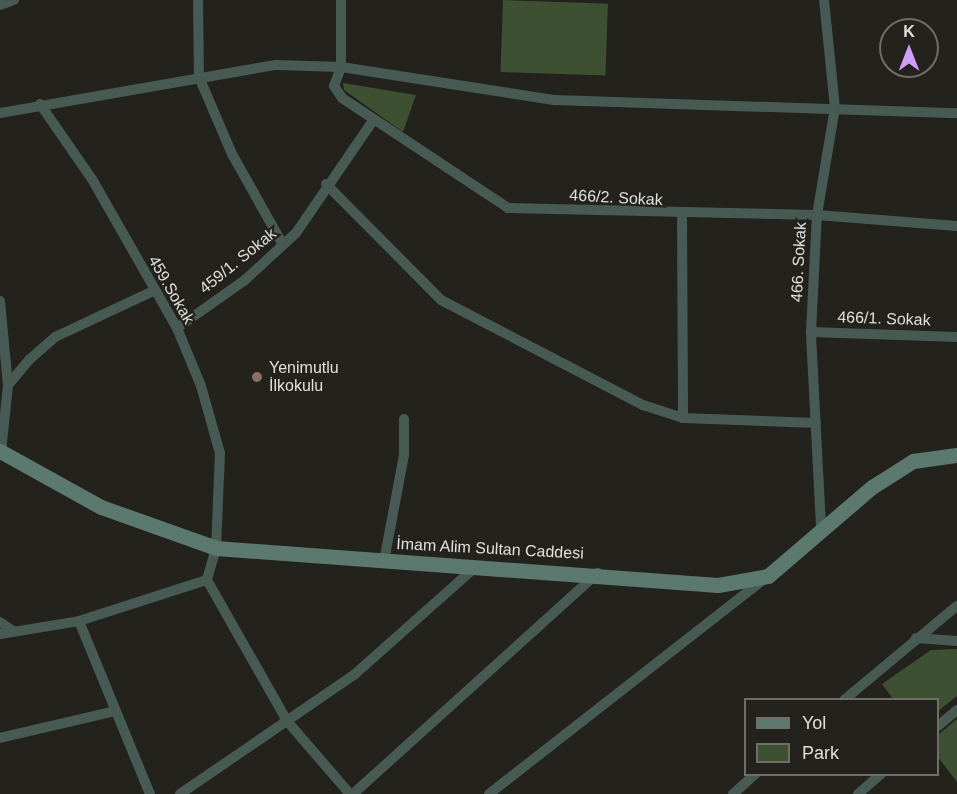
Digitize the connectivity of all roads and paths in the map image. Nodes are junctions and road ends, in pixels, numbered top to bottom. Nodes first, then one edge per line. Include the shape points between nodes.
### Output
1 (14, 0) edge
2 (198, 0) edge
3 (340, 0) edge
4 (824, 0) edge
5 (0, 5) edge
6 (340, 67) junction
7 (199, 77) junction
8 (40, 104) junction
9 (835, 108) junction
10 (0, 113) edge
11 (957, 113) edge
12 (372, 122) junction
13 (326, 184) junction
14 (817, 215) junction
15 (682, 216) junction
16 (957, 226) edge
17 (283, 245) junction
18 (153, 291) junction
19 (0, 301) edge
20 (177, 328) junction
21 (811, 332) junction
22 (957, 337) edge
23 (8, 385) junction
24 (682, 418) junction
25 (404, 419) dead end
26 (816, 423) junction
27 (1, 452) edge
28 (957, 455) edge
29 (821, 526) junction
30 (216, 549) junction
31 (384, 561) junction
32 (472, 570) junction
33 (598, 573) junction
34 (768, 576) junction
35 (207, 580) junction
36 (957, 606) edge
37 (79, 621) junction
38 (0, 622) edge
39 (13, 631) junction
40 (0, 634) edge
41 (916, 638) junction
42 (957, 641) edge
43 (845, 698) edge
44 (957, 710) edge
45 (115, 711) junction
46 (287, 721) junction
47 (939, 725) edge
48 (0, 738) edge
49 (754, 776) edge
50 (879, 776) edge
51 (150, 794) edge
52 (180, 794) edge
53 (351, 794) edge
54 (489, 794) edge
55 (733, 794) edge
56 (858, 794) edge

1 - 5 street
2 - 7 street
3 - 6 street
4 - 9 street, 466. Sokak
6 - 7 street via 276,65
6 - 9 street via 555,100
6 - 12 street, 466/2. Sokak via 334,86
7 - 8 street
7 - 17 street via 232,154
8 - 10 street
8 - 18 street, 459.Sokak via 92,179
9 - 11 street
9 - 14 street, 466. Sokak
12 - 13 street, 459/1. Sokak
12 - 15 street, 466/2. Sokak via 508,208
13 - 17 street, 459/1. Sokak
13 - 24 street via 441,300 643,405
14 - 15 street, 466/2. Sokak
14 - 16 street, 466/2. Sokak
14 - 21 street, 466. Sokak
15 - 24 street
17 - 20 street, 459/1. Sokak
18 - 20 street, 459.Sokak
18 - 23 street via 55,338
19 - 23 street
20 - 30 street, 459.Sokak via 220,453
21 - 22 street, 466/1. Sokak
21 - 26 street, 466. Sokak
23 - 27 street
24 - 26 street
25 - 31 street via 404,455
26 - 29 street, 466. Sokak
27 - 30 street, İmam Alim Sultan Caddesi via 101,507
28 - 29 street via 913,461
29 - 34 street
30 - 31 street, İmam Alim Sultan Caddesi
30 - 35 street, 459.Sokak
31 - 32 street, İmam Alim Sultan Caddesi
32 - 33 street, İmam Alim Sultan Caddesi
32 - 46 street via 355,674
33 - 34 street, İmam Alim Sultan Caddesi via 718,585
33 - 53 street
34 - 54 street
35 - 37 street
35 - 46 street
36 - 41 street
37 - 39 street
37 - 45 street
38 - 39 street
39 - 40 street
41 - 42 street
41 - 43 street
44 - 47 street
45 - 48 street
45 - 51 street
46 - 52 street
46 - 53 street
49 - 55 street
50 - 56 street

